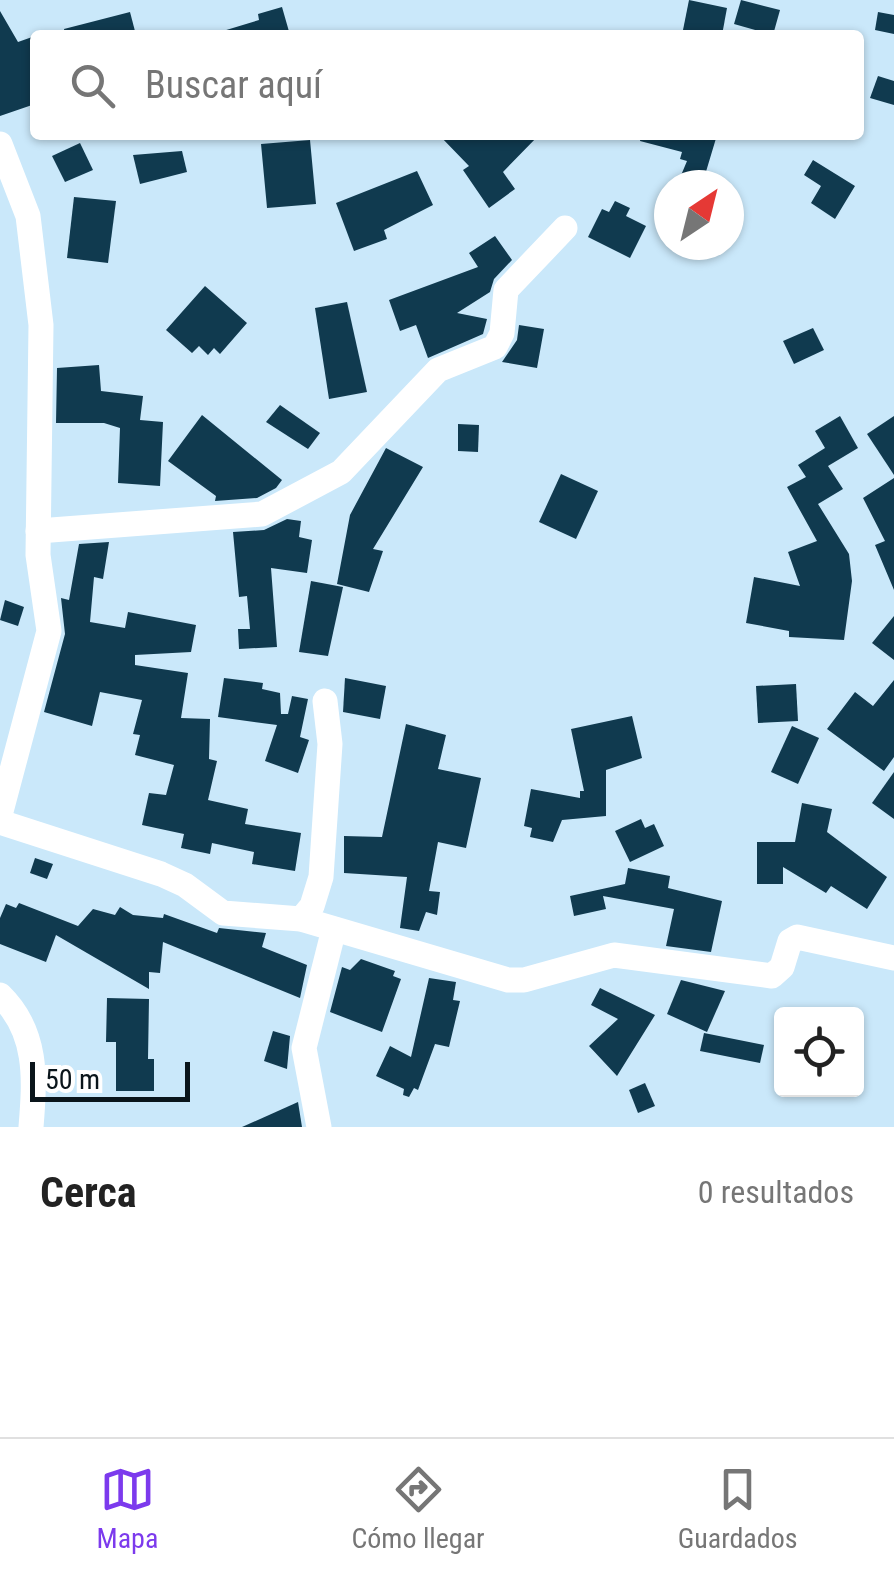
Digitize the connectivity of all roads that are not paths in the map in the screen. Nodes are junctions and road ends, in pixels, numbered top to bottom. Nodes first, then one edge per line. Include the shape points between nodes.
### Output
1 (0, 144) edge
2 (565, 228) dead end
3 (38, 531) junction
4 (326, 701) dead end
5 (0, 819) edge
6 (300, 918) junction
7 (334, 928) junction
8 (894, 958) edge
9 (0, 994) edge
10 (31, 1127) edge
11 (320, 1127) edge

1 - 3 street via 28,216 41,325
2 - 3 street via 506,290 495,347 438,370 357,458 316,489 262,514
3 - 5 street via 50,631
4 - 6 street via 322,877
5 - 6 street via 161,874 223,913
6 - 7 street
7 - 8 street via 508,980 614,955 772,976 797,937
7 - 11 street via 304,1048
9 - 10 street via 19,1017 34,1060

